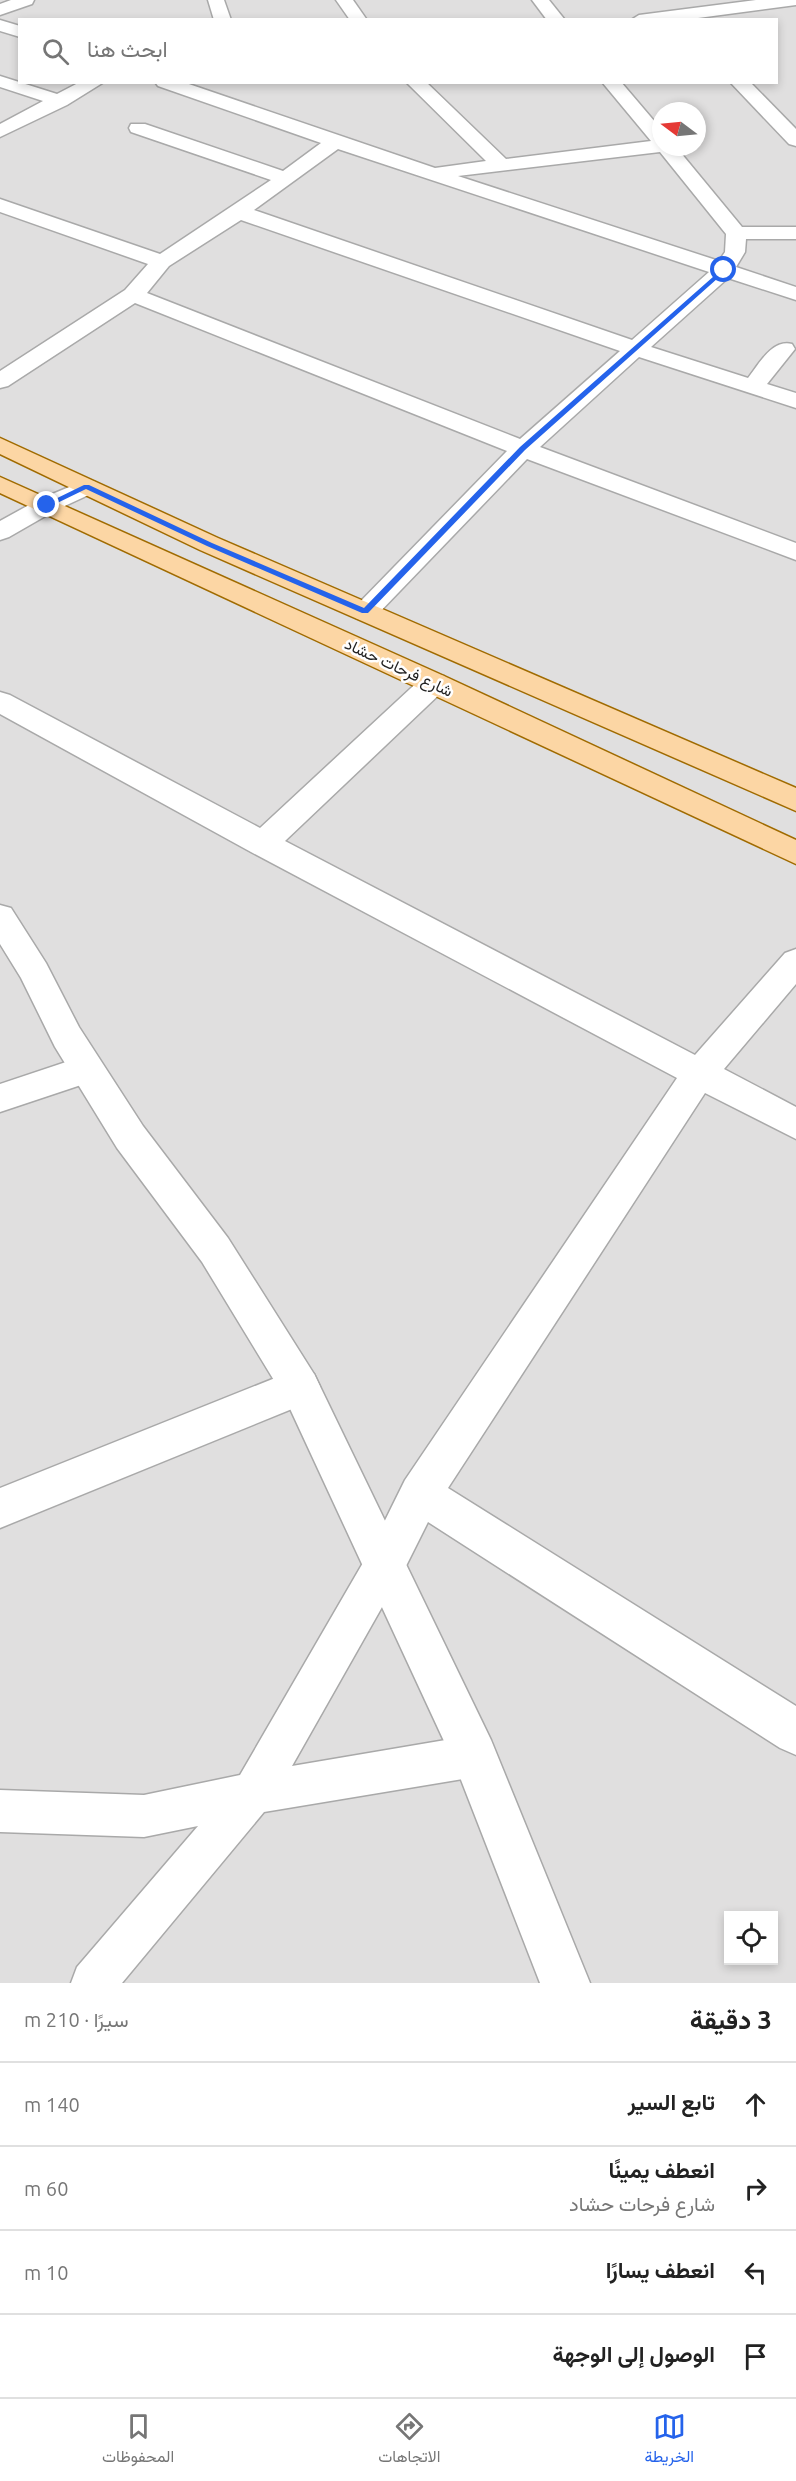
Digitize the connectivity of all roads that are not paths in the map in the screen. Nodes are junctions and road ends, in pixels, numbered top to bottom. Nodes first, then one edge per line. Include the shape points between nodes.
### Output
1 (26, 0) edge
2 (216, 0) edge
3 (344, 0) edge
4 (540, 0) edge
5 (656, 0) edge
6 (796, 0) edge
7 (0, 10) edge
8 (674, 17) edge
9 (222, 18) edge
10 (358, 18) edge
11 (555, 18) edge
12 (0, 25) edge
13 (18, 31) edge
14 (0, 81) edge
15 (91, 84) edge
16 (170, 84) edge
17 (417, 84) edge
18 (613, 84) edge
19 (741, 84) edge
20 (60, 100) junction
21 (138, 128) dead end
22 (652, 130) edge
23 (0, 131) edge
24 (796, 140) edge
25 (334, 143) junction
26 (652, 147) edge
27 (673, 156) edge
28 (501, 165) junction
29 (435, 173) junction
30 (285, 178) junction
31 (0, 205) edge
32 (238, 212) junction
33 (736, 233) junction
34 (796, 233) edge
35 (162, 262) junction
36 (724, 270) junction
37 (796, 294) edge
38 (133, 295) junction
39 (636, 349) junction
40 (784, 349) dead end
41 (0, 381) edge
42 (752, 387) junction
43 (796, 401) edge
44 (2, 448) edge
45 (523, 449) junction
46 (0, 483) edge
47 (86, 487) junction
48 (47, 505) junction
49 (0, 532) edge
50 (796, 552) edge
51 (365, 612) junction
52 (434, 683) junction
53 (0, 702) edge
54 (796, 800) edge
55 (262, 843) junction
56 (796, 853) edge
57 (0, 916) edge
58 (796, 962) edge
59 (87, 1069) junction
60 (699, 1074) junction
61 (0, 1098) edge
62 (796, 1124) edge
63 (300, 1387) junction
64 (420, 1494) junction
65 (0, 1508) edge
66 (385, 1563) junction
67 (796, 1732) edge
68 (475, 1756) junction
69 (253, 1793) junction
70 (0, 1811) edge
71 (93, 1983) edge
72 (565, 1983) edge

1 - 7 street
2 - 9 street
3 - 10 street
4 - 11 street
5 - 8 street
6 - 8 street
12 - 13 street
14 - 20 street
15 - 20 street
16 - 25 street
17 - 28 street
18 - 22 street
19 - 24 street
20 - 23 street
21 - 30 street
25 - 29 street
25 - 30 street
26 - 28 street
27 - 33 street
28 - 29 street
29 - 36 street
30 - 32 street
31 - 35 street
32 - 35 street
32 - 39 street
33 - 34 street
33 - 36 street via 735,252
35 - 38 street
36 - 37 street
36 - 39 street
38 - 41 street
38 - 45 street
39 - 42 street
39 - 45 street
40 - 42 street
42 - 43 street
44 - 47 main road
45 - 50 street
45 - 51 street
46 - 48 main road, شارع فرحات حشاد
47 - 48 street
47 - 51 main road
48 - 49 street
48 - 52 main road, شارع فرحات حشاد
51 - 54 main road
52 - 55 street
52 - 56 main road, شارع فرحات حشاد
53 - 55 street
55 - 60 street
57 - 59 street
58 - 60 street
59 - 61 street
59 - 63 street via 130,1137 215,1250
60 - 62 street
60 - 64 street
63 - 65 street
63 - 66 street
64 - 66 street
64 - 67 street
66 - 68 street
66 - 69 lane
68 - 69 lane
68 - 72 street
69 - 70 lane via 144,1816
69 - 71 lane

